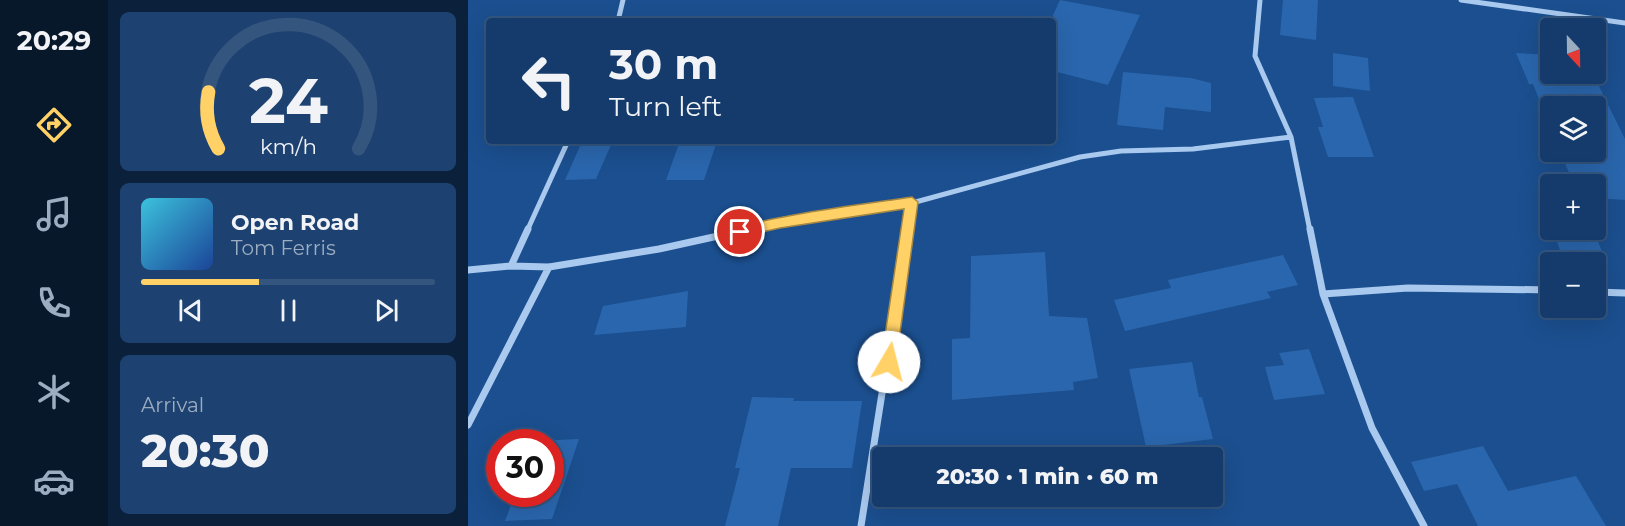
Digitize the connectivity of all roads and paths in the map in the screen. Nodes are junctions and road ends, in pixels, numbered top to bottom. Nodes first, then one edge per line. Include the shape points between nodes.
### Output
1 (623, 0) edge
2 (1260, 0) edge
3 (1461, 0) edge
4 (619, 18) edge
5 (1625, 23) edge
6 (1291, 137) junction
7 (567, 144) edge
8 (912, 202) junction
9 (511, 266) junction
10 (549, 267) junction
11 (468, 270) edge
12 (1540, 290) edge
13 (1606, 292) edge
14 (1625, 292) edge
15 (1323, 294) junction
16 (468, 425) edge
17 (861, 526) edge
18 (1424, 526) edge

1 - 4 street
2 - 6 street via 1255,56
3 - 5 street
6 - 8 street via 1080,157
6 - 15 street
7 - 9 street
8 - 10 street
8 - 17 street
9 - 10 street
9 - 11 street
10 - 16 street
12 - 15 street via 1406,287
13 - 14 street
15 - 18 street via 1372,428

